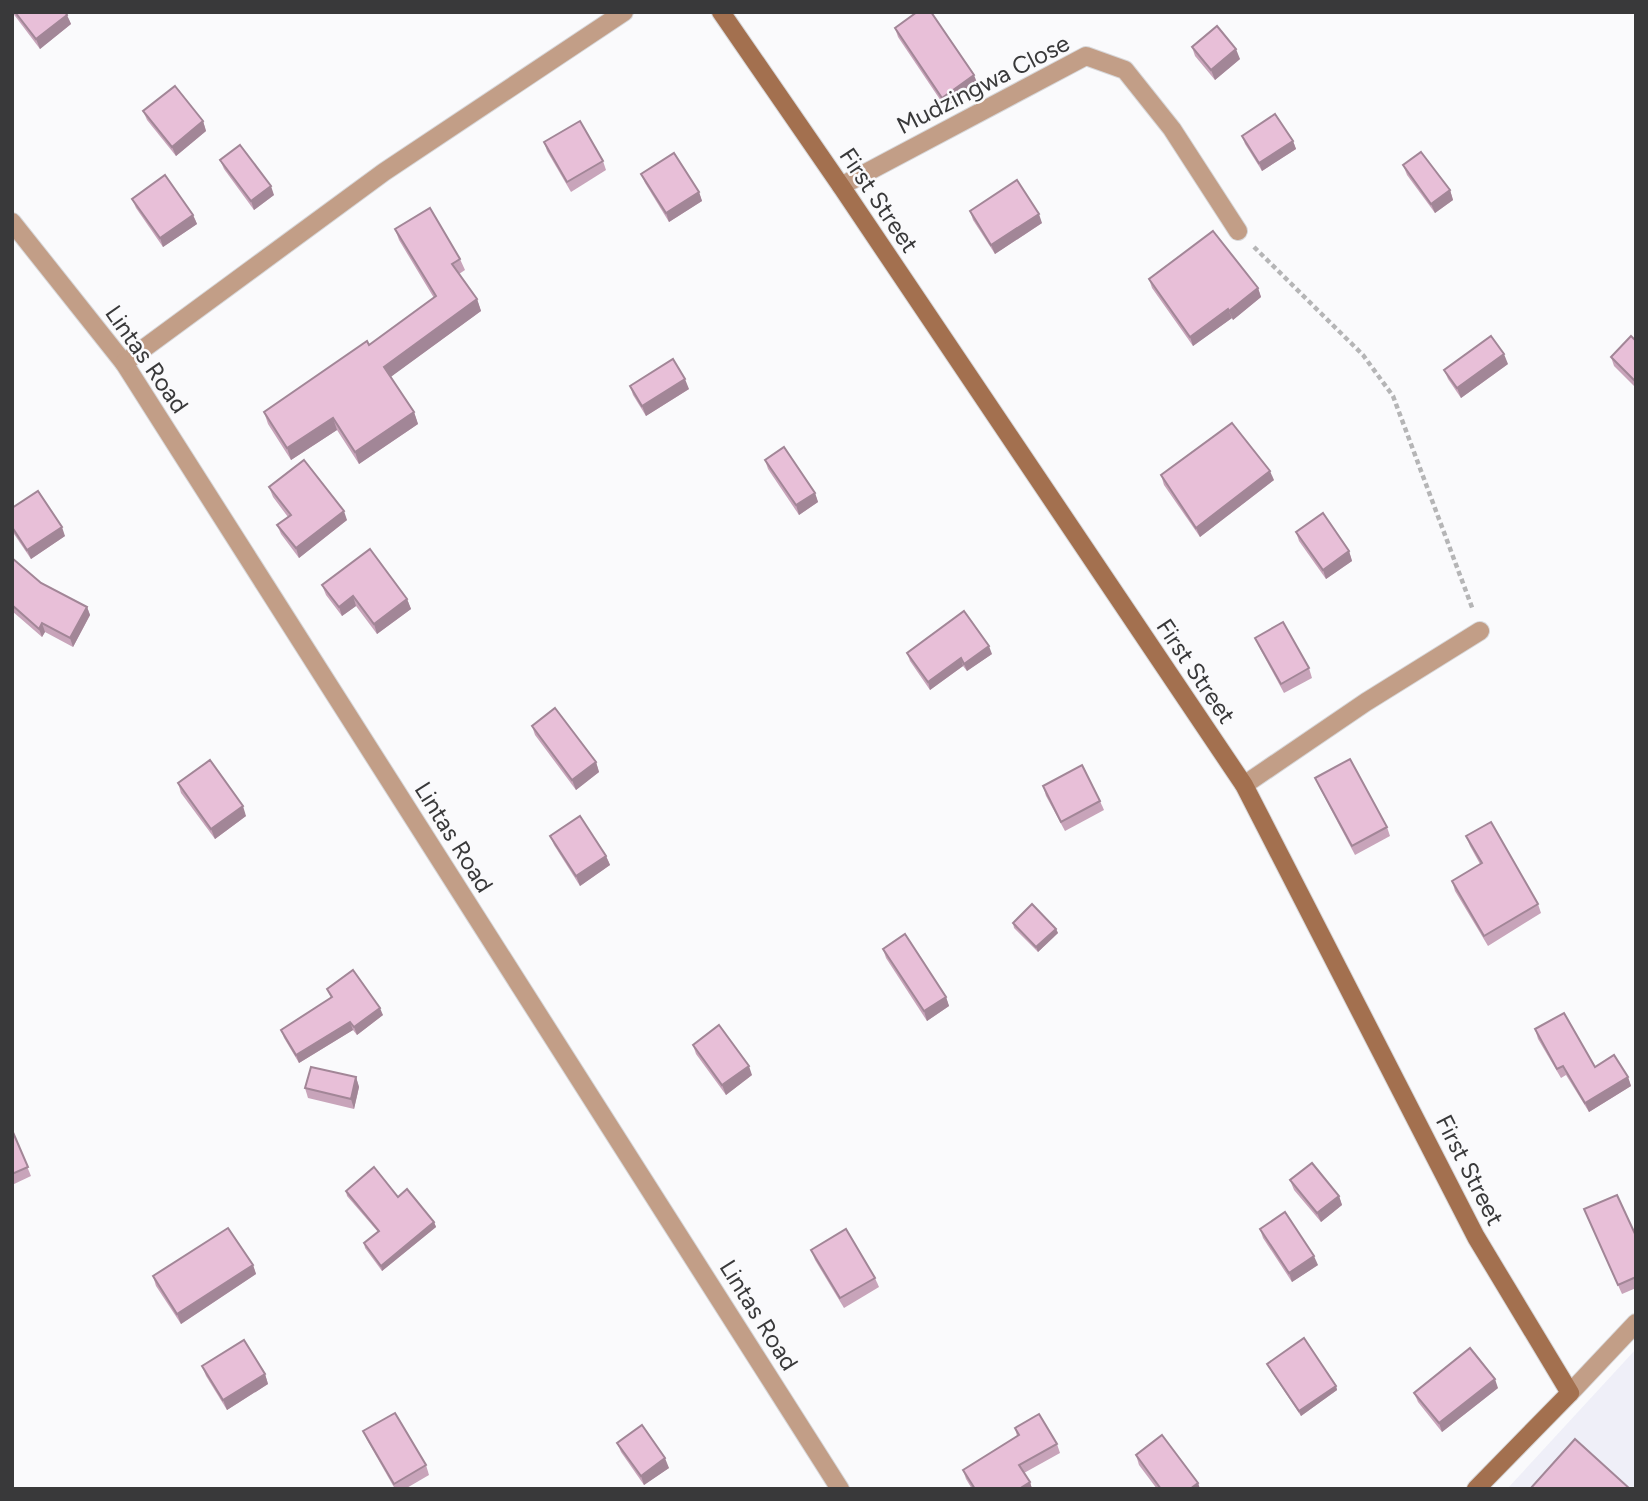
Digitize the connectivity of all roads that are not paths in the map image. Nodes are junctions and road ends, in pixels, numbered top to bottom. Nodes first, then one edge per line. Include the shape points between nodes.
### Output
1 (624, 12) edge
2 (721, 12) edge
3 (841, 186) junction
4 (12, 222) edge
5 (1238, 231) road end
6 (124, 363) junction
7 (1480, 631) road end
8 (1244, 786) junction
9 (1636, 1322) edge
10 (1570, 1393) junction
11 (840, 1489) edge
12 (1476, 1489) edge

1 - 6 street via 384,172
2 - 3 street, First Street
3 - 5 street, Mudzingwa Close via 1086,55 1125,69 1172,129
3 - 8 street, First Street
4 - 6 street, Lintas Road
6 - 11 street, Lintas Road
7 - 8 street
8 - 10 street, First Street via 1476,1237
9 - 10 street
10 - 12 street

